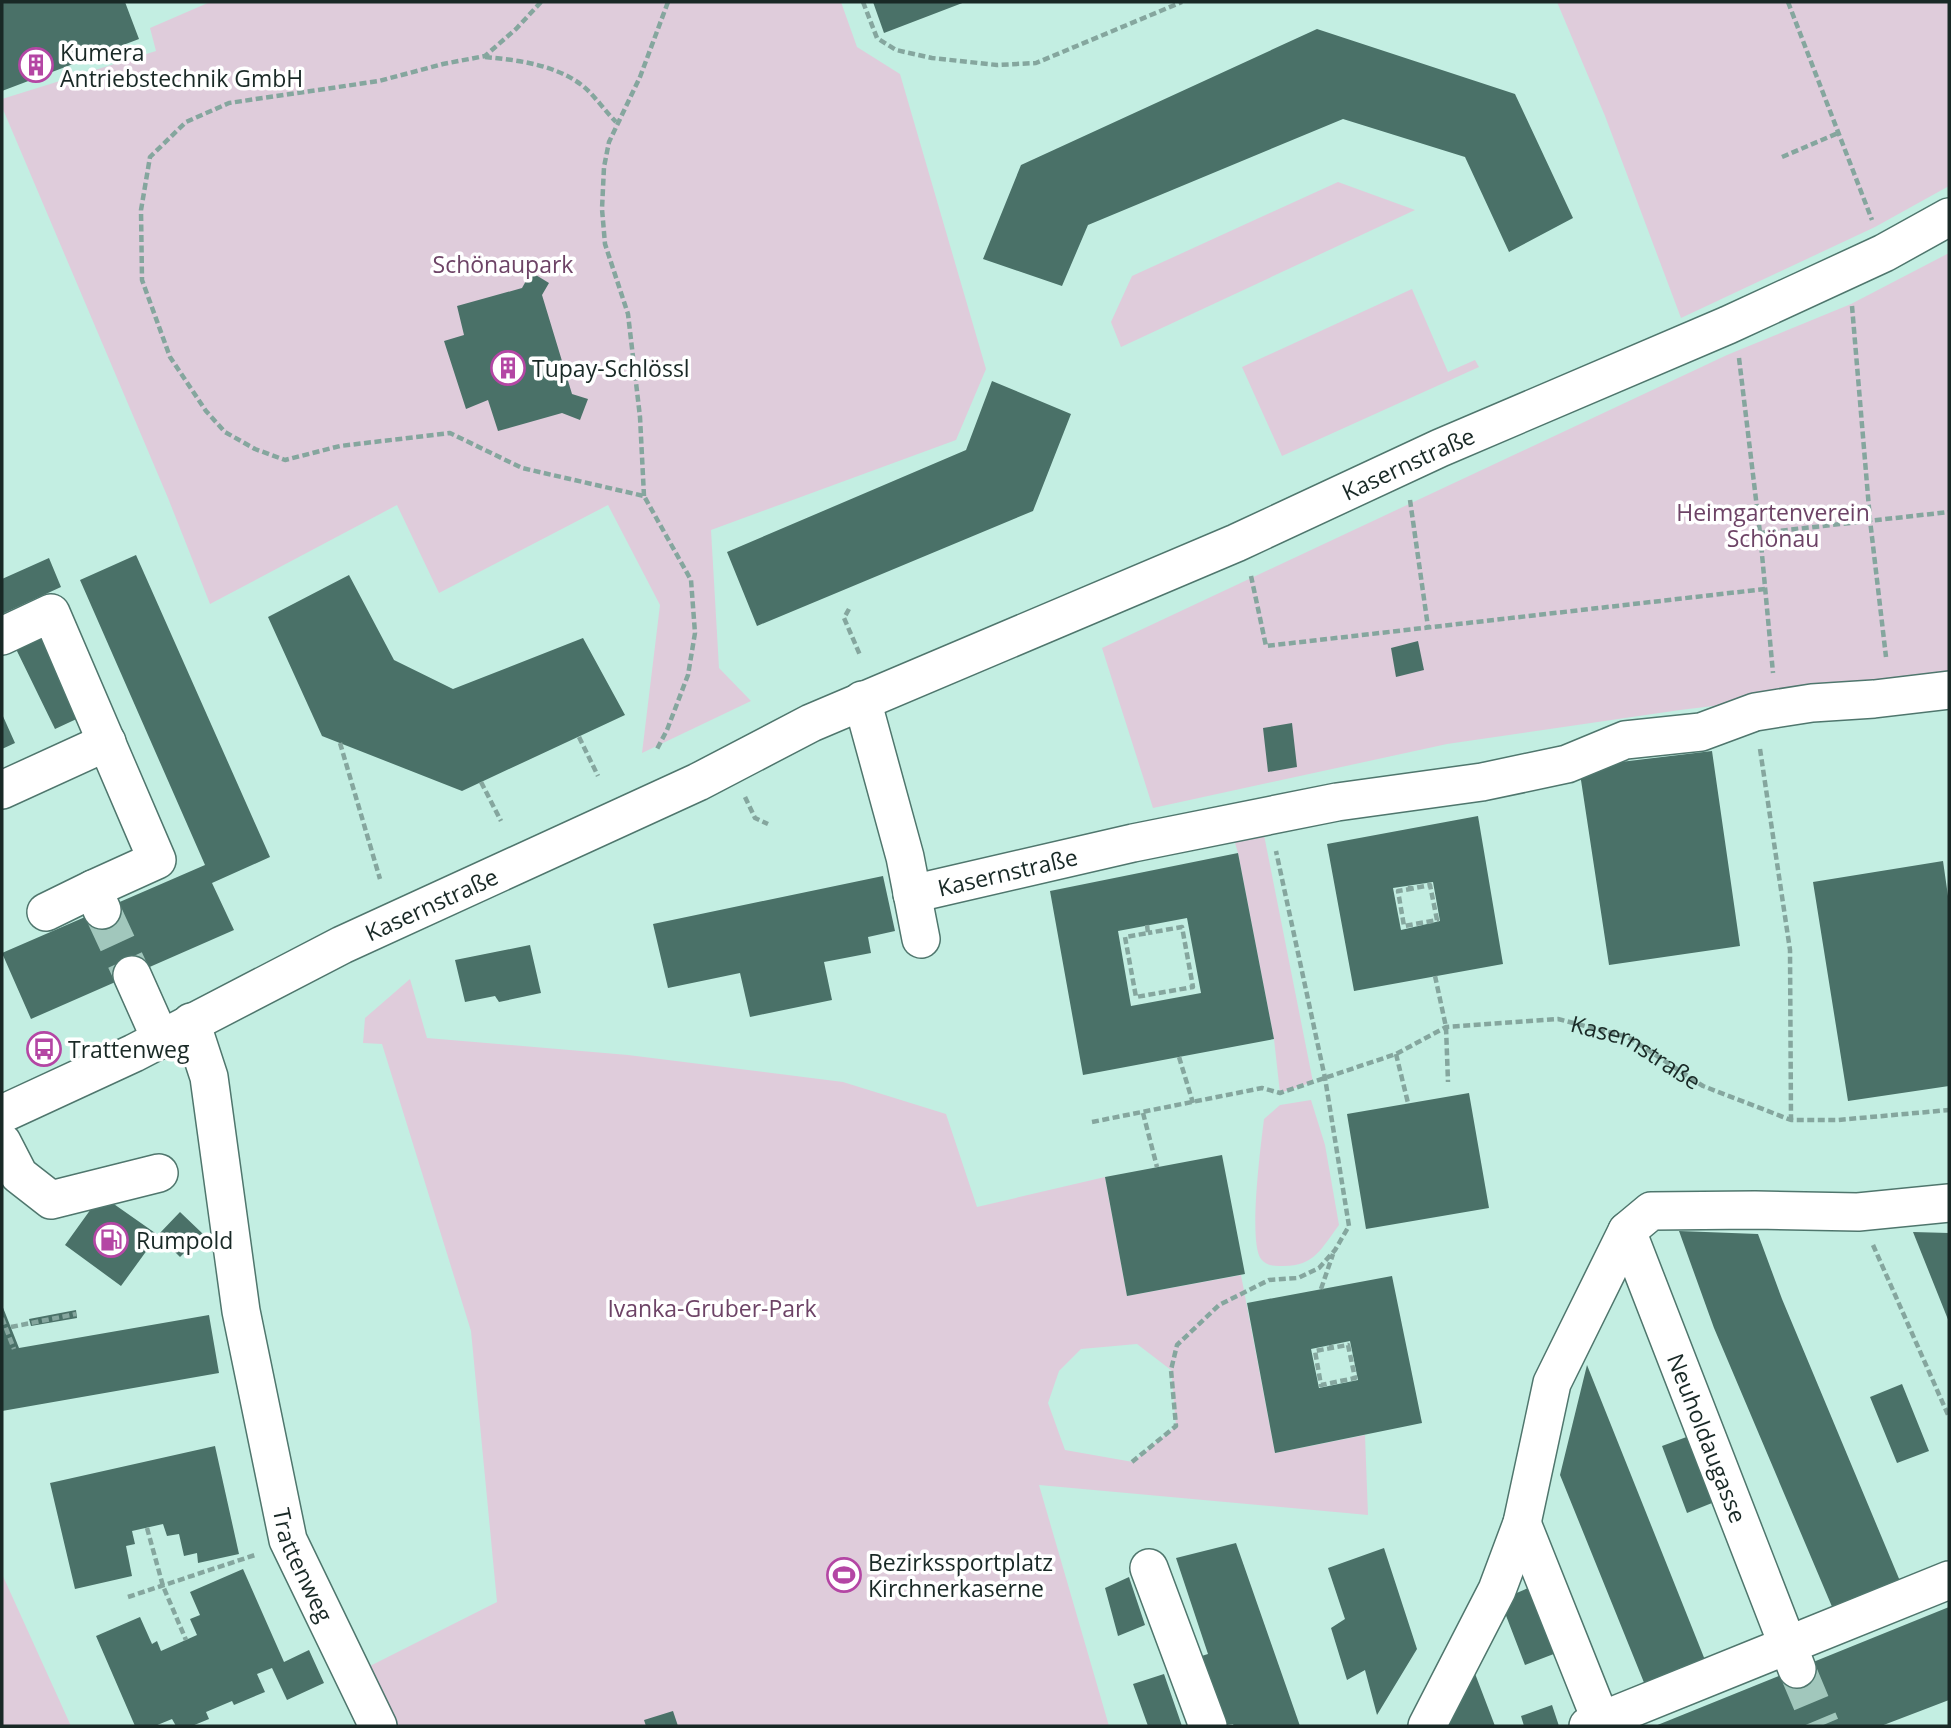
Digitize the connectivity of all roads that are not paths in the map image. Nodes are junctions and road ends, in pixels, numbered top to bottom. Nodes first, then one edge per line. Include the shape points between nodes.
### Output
1 (1949, 217) edge
2 (2, 636) edge
3 (1949, 690) edge
4 (862, 700) junction
5 (107, 742) junction
6 (2, 790) edge
7 (912, 894) junction
8 (46, 912) dead end
9 (921, 939) dead end
10 (132, 975) tunnel mouth
11 (176, 1031) junction
12 (2, 1114) edge
13 (2, 1142) edge
14 (159, 1173) dead end
15 (1949, 1203) edge
16 (1627, 1231) junction
17 (1522, 1523) junction
18 (1149, 1568) dead end
19 (1949, 1580) edge
20 (1792, 1658) junction
21 (1597, 1725) edge
22 (378, 1726) edge
23 (1208, 1726) edge
24 (1427, 1726) edge

1 - 4 street, Kasernstraße via 1884,253 1728,325 1440,448 1236,543
2 - 5 street via 51,613
3 - 7 street, Kasernstraße via 1755,712 1701,732 1625,740 1567,764 1482,782 1338,802
4 - 7 street, Kasernstraße
4 - 11 street, Kasernstraße via 698,782 365,934
5 - 6 street
5 - 8 street via 157,860 97,900
7 - 9 street, Kasernstraße
10 - 11 street, Trattenweg
11 - 12 street, Kasernstraße
11 - 22 street, Trattenweg via 209,1077 241,1311 288,1540
13 - 14 street via 19,1175 51,1200
15 - 16 street via 1858,1212 1651,1211
16 - 17 street via 1552,1383
16 - 20 street, Neuholdaugasse
17 - 21 street
17 - 24 street via 1497,1590
18 - 23 street
19 - 20 street
20 - 21 street

